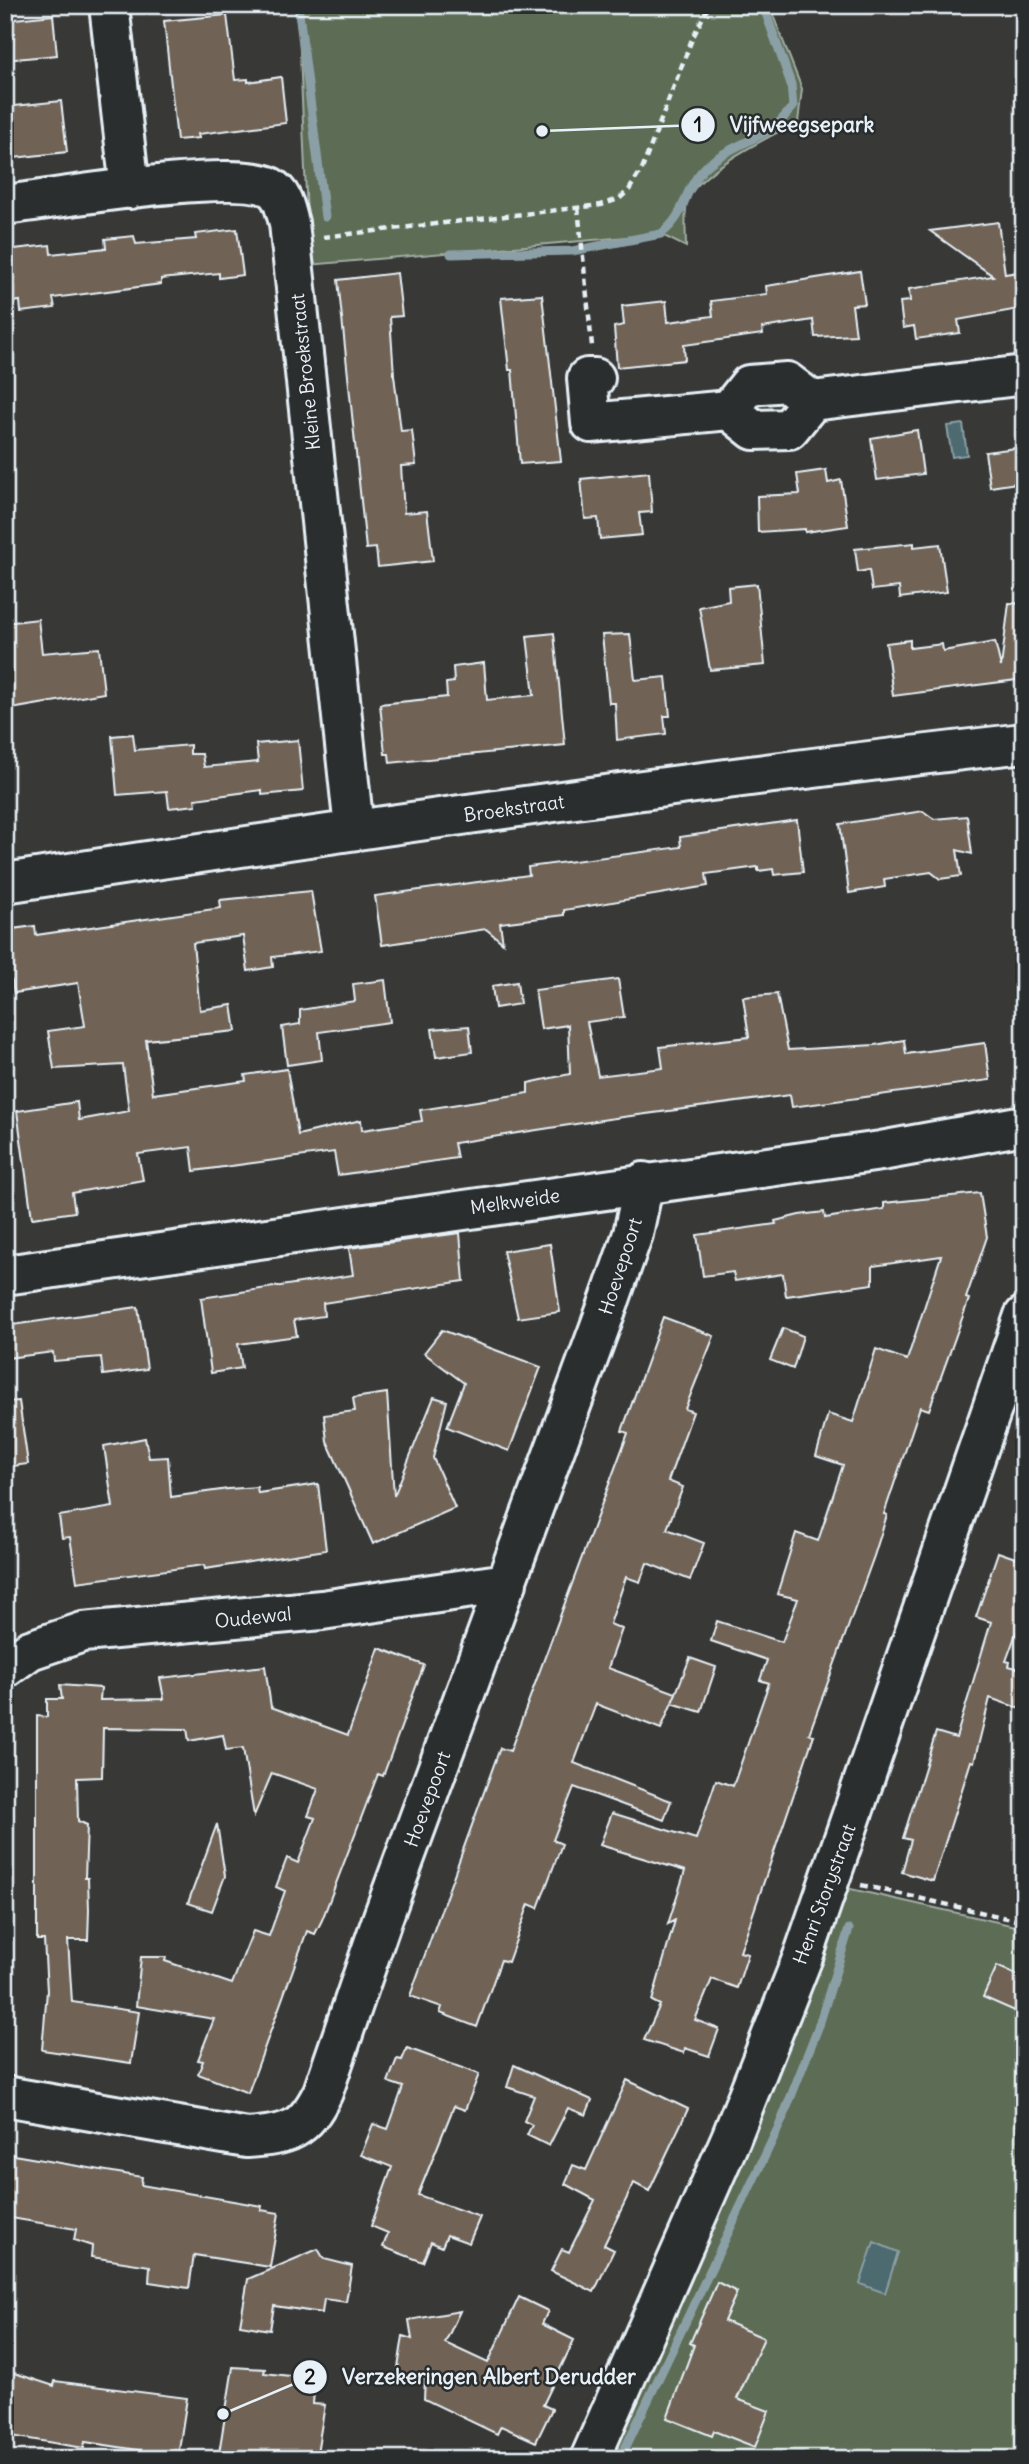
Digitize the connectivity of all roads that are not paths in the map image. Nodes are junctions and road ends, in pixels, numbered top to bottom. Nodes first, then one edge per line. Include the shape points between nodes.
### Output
1 (109, 5) edge
2 (130, 188) junction
3 (5, 205) edge
4 (1024, 375) edge
5 (595, 378) road end
6 (1024, 743) edge
7 (354, 829) junction
8 (5, 883) edge
9 (1024, 1125) edge
10 (644, 1182) junction
11 (5, 1275) edge
12 (1024, 1315) edge
13 (507, 1583) junction
14 (5, 1668) edge
15 (5, 2096) edge
16 (590, 2459) edge

1 - 2 street
2 - 3 street, Kleine Broekstraat
2 - 7 street, Kleine Broekstraat via 243,179 268,185 283,201 291,240
4 - 5 street via 812,401 787,382 749,385 729,410 591,423 587,378
6 - 7 street, Broekstraat
7 - 8 street, Broekstraat
9 - 10 street, Melkweide via 881,1151
10 - 11 street, Melkweide
10 - 13 street, Hoevepoort via 633,1234
12 - 16 street, Henri Storystraat via 831,1878 732,2138
13 - 14 street, Oudewal via 322,1610 83,1632 30,1650
13 - 15 street, Hoevepoort via 311,2116 278,2136 247,2138

